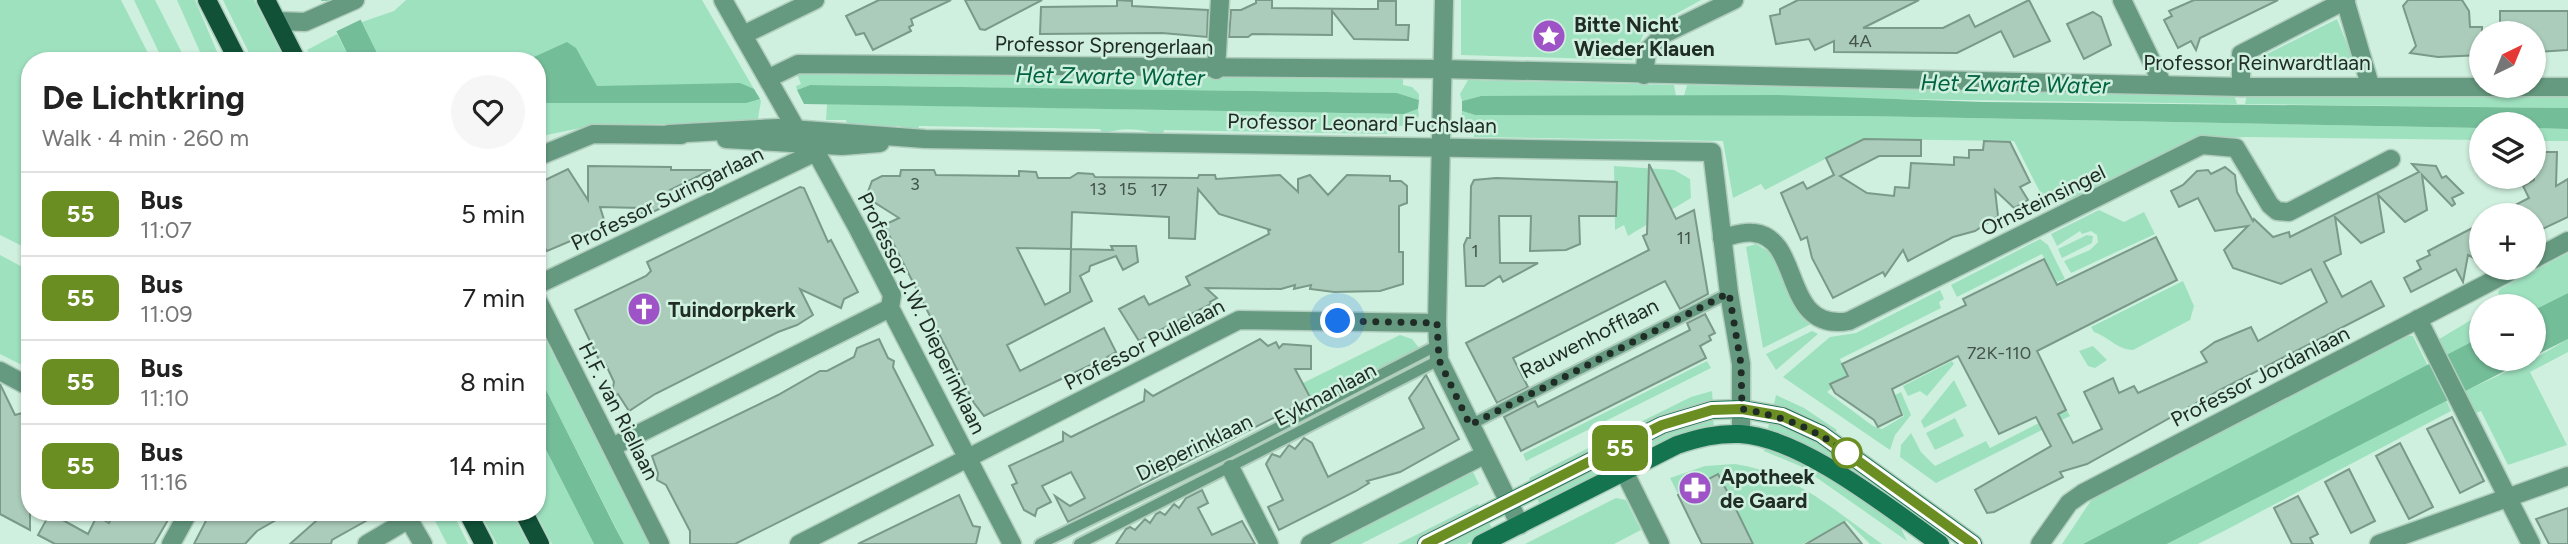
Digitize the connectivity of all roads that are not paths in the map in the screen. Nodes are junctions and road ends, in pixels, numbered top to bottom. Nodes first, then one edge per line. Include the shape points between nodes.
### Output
1 (207, 0) edge
2 (266, 0) edge
3 (355, 0) edge
4 (723, 0) edge
5 (815, 0) edge
6 (1220, 0) edge
7 (1444, 0) edge
8 (1734, 0) edge
9 (2122, 0) edge
10 (2345, 0) edge
11 (277, 21) junction
12 (743, 35) junction
13 (233, 52) edge
14 (292, 52) edge
15 (1442, 69) junction
16 (1216, 70) junction
17 (1644, 75) junction
18 (769, 78) junction
19 (2163, 85) junction
20 (2370, 85) junction
21 (2241, 87) junction
22 (2568, 87) edge
23 (806, 141) junction
24 (1442, 141) junction
25 (546, 151) edge
26 (2391, 159) dead end
27 (1721, 238) junction
28 (2568, 241) edge
29 (2546, 253) edge
30 (546, 280) edge
31 (2494, 280) edge
32 (1729, 293) junction
33 (890, 309) junction
34 (546, 317) edge
35 (2418, 319) junction
36 (1437, 323) junction
37 (1438, 352) junction
38 (0, 371) edge
39 (21, 382) edge
40 (1742, 409) junction
41 (1470, 425) junction
42 (1741, 434) junction
43 (612, 446) junction
44 (1614, 451) junction
45 (1485, 455) junction
46 (968, 459) junction
47 (1231, 469) junction
48 (1622, 471) junction
49 (2568, 475) edge
50 (2508, 496) junction
51 (1509, 502) junction
52 (184, 521) edge
53 (400, 521) edge
54 (410, 521) edge
55 (472, 521) edge
56 (528, 521) edge
57 (1520, 524) junction
58 (1946, 525) junction
59 (1936, 543) edge
60 (171, 544) edge
61 (367, 544) edge
62 (423, 544) edge
63 (484, 544) edge
64 (540, 544) edge
65 (660, 544) edge
66 (799, 544) edge
67 (1012, 544) edge
68 (1040, 544) edge
69 (1079, 544) edge
70 (1269, 544) edge
71 (1310, 544) edge
72 (1426, 544) edge
73 (1481, 544) edge
74 (1660, 544) edge
75 (1973, 544) edge
76 (2040, 544) edge
77 (2379, 544) edge
78 (2531, 544) edge

1 - 13 main road
2 - 11 main road
3 - 11 street via 318,18 298,23
4 - 12 street, Professor J.W. Dieperinklaan
5 - 12 street
6 - 16 street
7 - 15 street
8 - 17 street via 1664,34 1647,51
9 - 19 street
10 - 20 street
10 - 21 street via 2241,54
11 - 14 main road
12 - 18 street, Professor J.W. Dieperinklaan
15 - 16 street, Professor Sprengerlaan
15 - 17 street, Professor Reinwardtlaan
15 - 24 street
16 - 18 street, Professor Sprengerlaan via 798,64
17 - 19 street, Professor Reinwardtlaan
18 - 23 street, Professor J.W. Dieperinklaan
19 - 21 street, Professor Reinwardtlaan
20 - 21 street, Professor Reinwardtlaan
20 - 22 street, Professor Reinwardtlaan
23 - 24 street, Professor Leonard Fuchslaan via 842,146 925,139
23 - 25 street, Professor Leonard Fuchslaan via 593,134
23 - 30 street, Professor Suringarlaan
23 - 33 street, Professor J.W. Dieperinklaan via 892,295
24 - 27 street, Professor Leonard Fuchslaan via 1712,152
24 - 36 street
26 - 27 street, Ornsteinsingel via 2289,212 2270,205 2236,148 2202,145 1860,316 1833,324 1817,319 1807,308 1775,244 1753,232
27 - 32 street
28 - 29 street
31 - 35 street, Professor Jordanlaan
32 - 40 street via 1741,364
32 - 41 lane, Rauwenhofflaan
33 - 43 street
33 - 46 street, Professor J.W. Dieperinklaan
34 - 43 street, H.F. van Riellaan
35 - 50 street
35 - 76 street, Professor Jordanlaan via 2083,493 2069,503
36 - 37 street
36 - 46 street, Professor Pullelaan via 1239,320
37 - 41 street
37 - 47 lane, Eykmanlaan
37 - 68 lane, Dieperinklaan
38 - 39 street
40 - 42 street
40 - 44 main road via 1689,415
40 - 58 main road via 1782,416 1821,434
41 - 45 street
42 - 48 main road via 1704,436
42 - 59 main road via 1798,451
43 - 65 street, H.F. van Riellaan
44 - 48 street
44 - 51 main road
45 - 51 street
45 - 71 street
46 - 66 street, Professor Pullelaan
46 - 67 street, Professor J.W. Dieperinklaan
47 - 69 lane, Eykmanlaan
47 - 70 street
48 - 57 main road
48 - 74 street
49 - 50 street
50 - 77 street
50 - 78 street
51 - 57 street
51 - 72 main road
52 - 60 street
53 - 61 street
54 - 62 street
55 - 63 main road
56 - 64 main road
57 - 73 main road
58 - 59 street
58 - 75 main road

